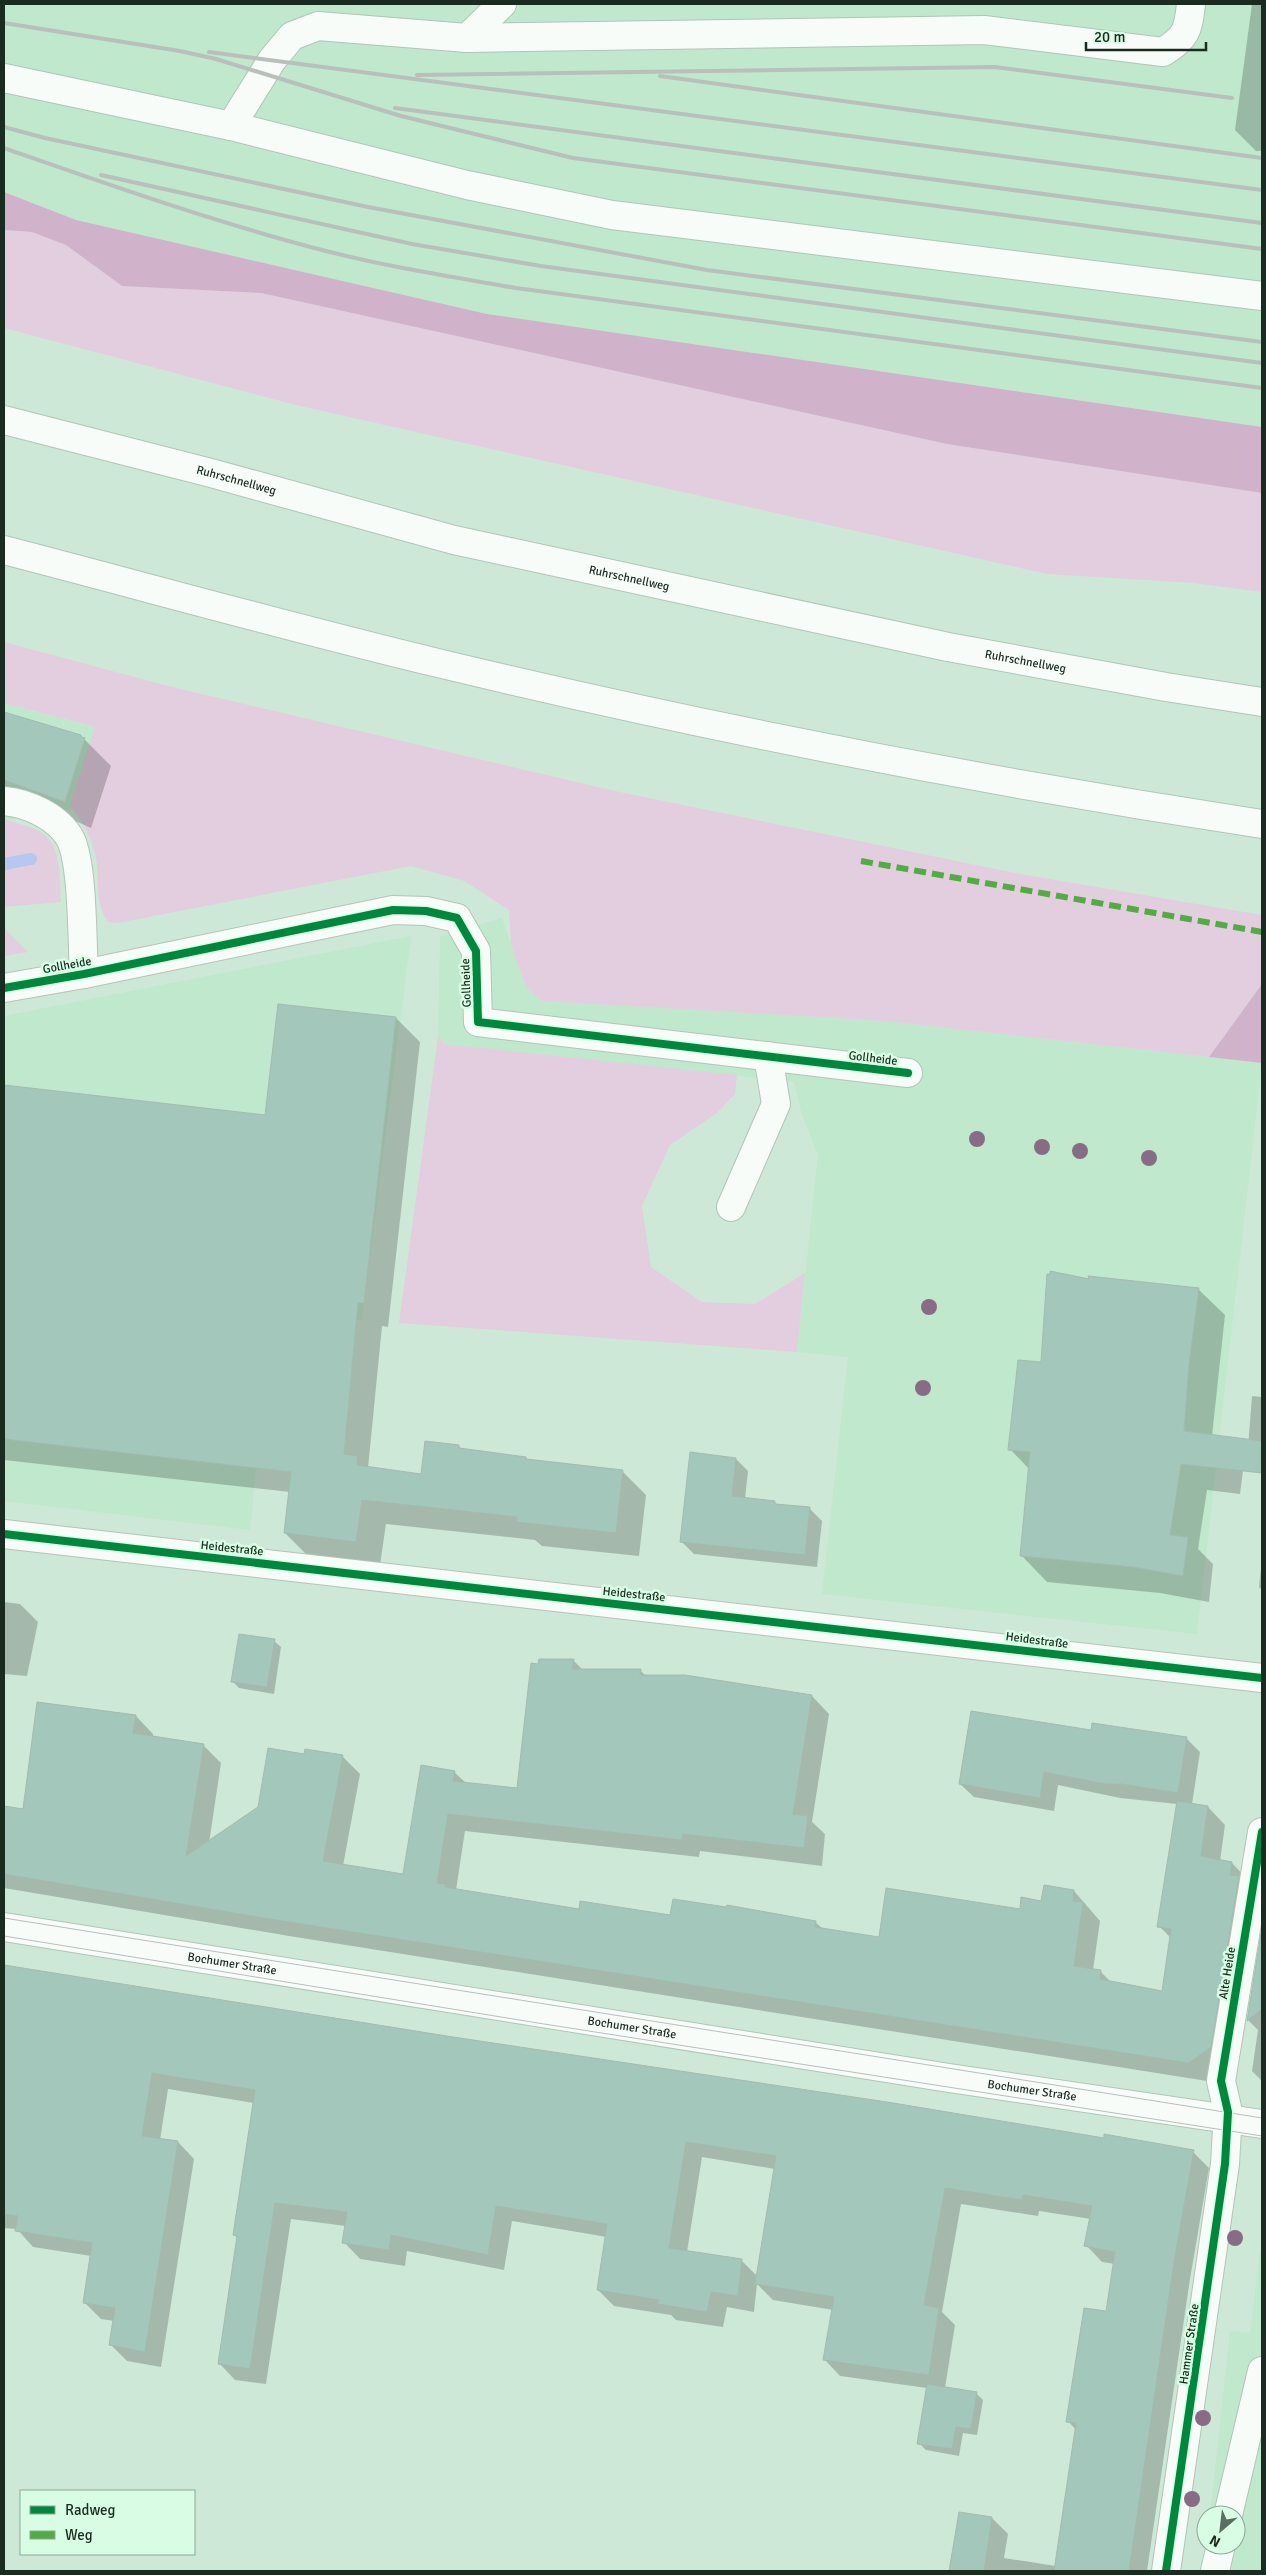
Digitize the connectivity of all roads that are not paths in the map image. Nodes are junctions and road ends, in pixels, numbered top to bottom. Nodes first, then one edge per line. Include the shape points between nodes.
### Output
1 (502, 4) edge
2 (1191, 4) edge
3 (467, 38) junction
4 (4, 78) edge
5 (231, 126) junction
6 (1262, 296) edge
7 (4, 420) edge
8 (4, 550) edge
9 (1262, 702) edge
10 (4, 801) edge
11 (1262, 824) edge
12 (84, 974) junction
13 (4, 988) edge
14 (768, 1056) junction
15 (908, 1073) dead end
16 (731, 1207) dead end
17 (4, 1534) edge
18 (1262, 1678) edge
19 (1262, 1832) edge
20 (4, 1927) edge
21 (1228, 2118) junction
22 (1262, 2124) edge
23 (1262, 2371) edge
24 (1230, 2505) edge
25 (1219, 2555) edge
26 (1166, 2571) edge
27 (1215, 2571) edge

1 - 3 main road
2 - 3 main road via 1181,40 1163,52 984,30
3 - 5 main road via 318,26 301,32 292,36 272,60
4 - 5 main road
5 - 6 main road via 467,185 612,215
7 - 9 main road, Ruhrschnellweg via 454,540 948,647 1166,688
8 - 11 main road via 440,664 673,717 917,766
10 - 12 main road via 29,806 46,815 60,825 71,840 77,864
12 - 13 main road, Gollheide
12 - 14 main road, Gollheide via 393,910 426,910 457,918 476,951 478,1022
14 - 15 main road, Gollheide
14 - 16 main road via 776,1104
17 - 18 main road, Heidestraße
19 - 21 main road, Alte Heide via 1221,2081
20 - 21 main road, Bochumer Straße via 949,2078
21 - 22 main road, Bochumer Straße
21 - 26 main road, Hammer Straße via 1225,2164
23 - 24 main road
25 - 27 main road

